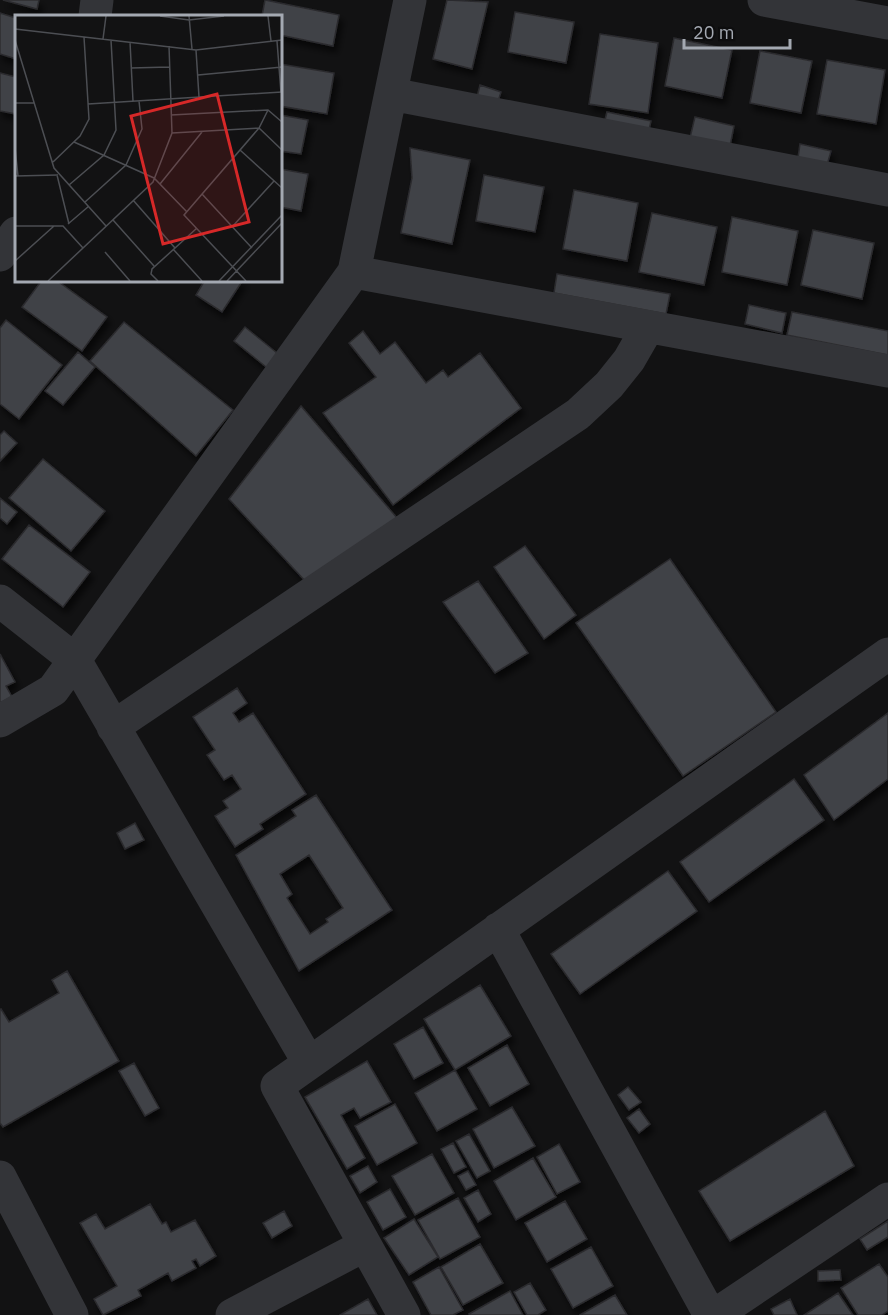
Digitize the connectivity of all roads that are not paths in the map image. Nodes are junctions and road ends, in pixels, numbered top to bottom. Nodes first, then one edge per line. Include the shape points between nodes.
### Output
1 (97, 0) edge
2 (410, 0) edge
3 (765, 0) edge
4 (94, 15) edge
5 (888, 23) edge
6 (391, 94) junction
7 (888, 190) edge
8 (15, 235) edge
9 (0, 255) edge
10 (354, 272) junction
11 (648, 327) junction
12 (888, 371) edge
13 (0, 601) edge
14 (888, 654) edge
15 (75, 660) junction
16 (0, 721) edge
17 (113, 727) junction
18 (498, 929) junction
19 (309, 1063) junction
20 (0, 1177) edge
21 (888, 1199) edge
22 (365, 1245) junction
23 (72, 1315) edge
24 (232, 1315) edge
25 (404, 1315) edge
26 (710, 1315) edge
27 (715, 1315) edge

1 - 4 street
2 - 6 street
3 - 5 street
6 - 7 street
6 - 10 street
8 - 9 street
10 - 11 street
10 - 15 street
11 - 12 street
11 - 17 street via 609,385 578,414
13 - 15 street
14 - 18 street
15 - 16 street via 53,690
15 - 17 street
17 - 19 street
18 - 19 street
18 - 26 street
19 - 22 street via 277,1086
20 - 23 street
21 - 27 street
22 - 24 street
22 - 25 street

